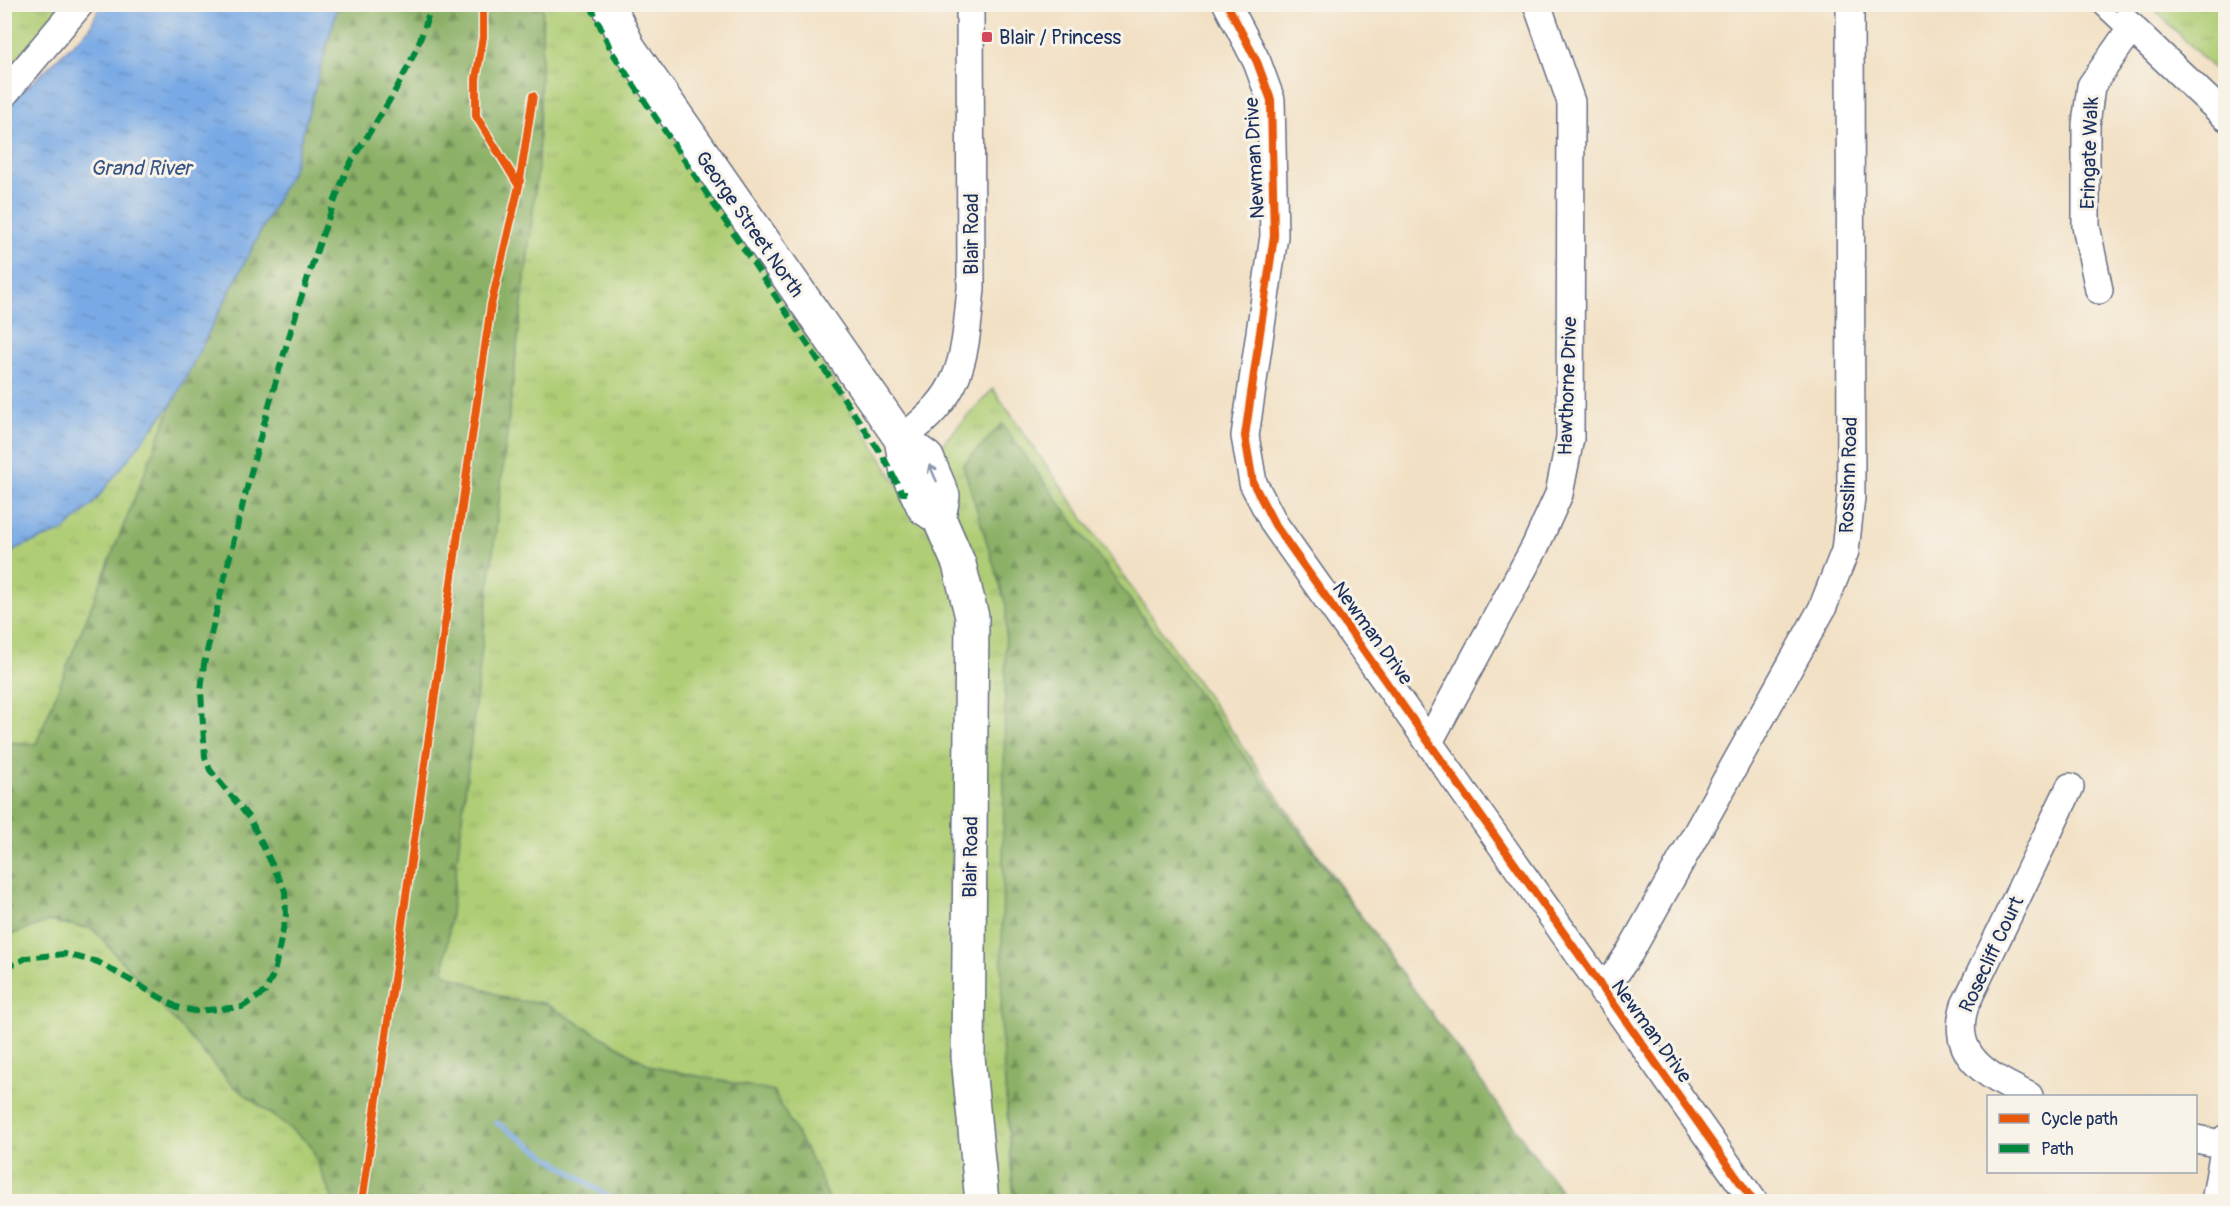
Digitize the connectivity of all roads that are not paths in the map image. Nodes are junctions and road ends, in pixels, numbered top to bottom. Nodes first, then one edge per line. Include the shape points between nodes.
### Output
1 (80, 4) edge
2 (608, 4) edge
3 (970, 4) edge
4 (1227, 4) edge
5 (1537, 4) edge
6 (1850, 4) edge
7 (2107, 4) edge
8 (2132, 27) junction
9 (4, 93) edge
10 (2226, 117) edge
11 (2100, 290) dead end
12 (901, 439) junction
13 (1430, 741) junction
14 (2070, 787) dead end
15 (1603, 992) junction
16 (2027, 1095) edge
17 (2197, 1139) edge
18 (2225, 1143) edge
19 (982, 1202) edge
20 (1754, 1202) edge
21 (2215, 1202) edge

1 - 9 street
2 - 12 main road, George Street North via 636,57
3 - 12 street, Blair Road via 968,324 960,367 950,392 928,419
4 - 13 street, Newman Drive via 1257,62 1271,100 1274,236 1245,436 1253,483 1275,525
5 - 13 street, Hawthorne Drive via 1570,102 1570,438 1558,494 1535,547
6 - 15 street, Rosslinn Road via 1851,497 1845,551 1822,609 1630,952
7 - 8 street
8 - 10 street
8 - 11 street, Eringate Walk via 2091,86 2086,124 2086,226
12 - 19 main road, Blair Road via 927,458 944,496 939,518 959,564 972,617 968,1056
13 - 15 street, Newman Drive
14 - 16 street, Rosecliff Court via 1965,1005 1959,1025 1963,1045 1976,1063 2000,1082
15 - 20 street, Newman Drive
17 - 18 street
18 - 21 street

